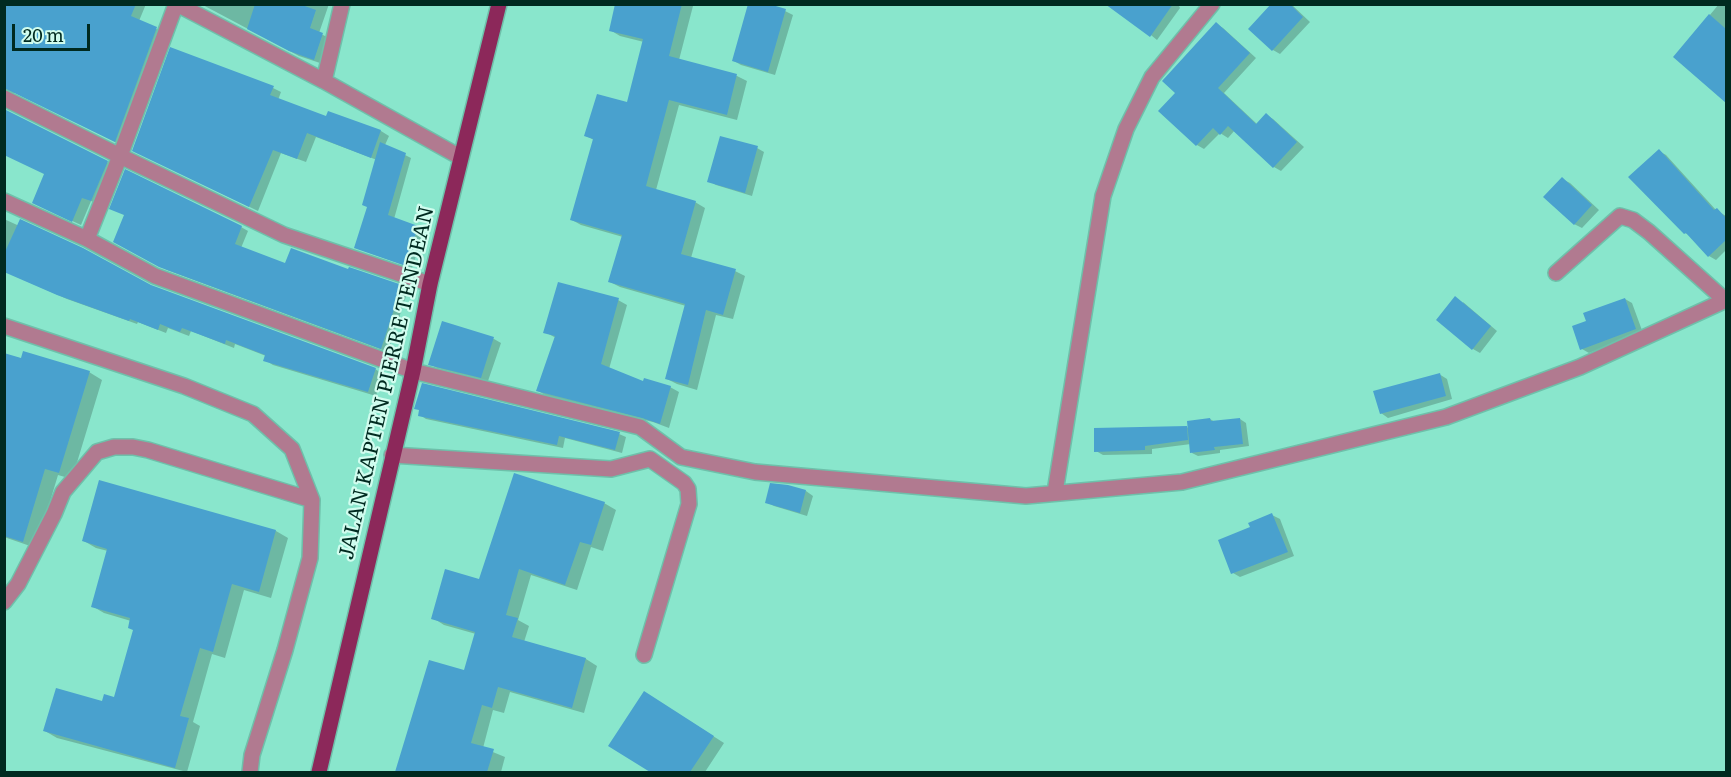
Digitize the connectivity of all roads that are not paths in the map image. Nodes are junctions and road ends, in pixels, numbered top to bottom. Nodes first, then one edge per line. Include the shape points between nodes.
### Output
1 (176, 4) edge
2 (342, 4) edge
3 (499, 4) edge
4 (1212, 4) edge
5 (324, 81) junction
6 (4, 98) edge
7 (120, 156) junction
8 (460, 157) junction
9 (4, 201) edge
10 (87, 239) junction
11 (1556, 273) dead end
12 (430, 284) junction
13 (1726, 300) edge
14 (4, 326) edge
15 (413, 371) junction
16 (392, 455) junction
17 (681, 457) junction
18 (650, 459) junction
19 (1055, 492) junction
20 (312, 500) junction
21 (11, 584) edge
22 (4, 602) edge
23 (644, 655) dead end
24 (250, 772) edge
25 (319, 772) edge

1 - 5 street
1 - 7 street
2 - 5 street
3 - 8 main road, JALAN KAPTEN PIERRE TENDEAN
4 - 19 street via 1152,77 1126,129 1103,196
5 - 8 street
6 - 7 street
7 - 10 street
7 - 12 street via 284,235
8 - 12 main road, JALAN KAPTEN PIERRE TENDEAN
9 - 10 street
10 - 15 street via 154,276
11 - 13 street via 1620,216 1649,232
12 - 15 main road, JALAN KAPTEN PIERRE TENDEAN
13 - 19 street via 1580,367 1446,417 1182,482
14 - 20 street via 184,386 253,414 292,449
15 - 16 main road, JALAN KAPTEN PIERRE TENDEAN
15 - 17 street via 640,427
16 - 18 street via 611,470
16 - 25 main road, JALAN KAPTEN PIERRE TENDEAN
17 - 18 street
17 - 19 street via 755,472 1026,496
18 - 23 street via 684,483 689,504
20 - 21 street via 148,450 114,447 97,452 63,492
20 - 24 street via 310,558
21 - 22 street

